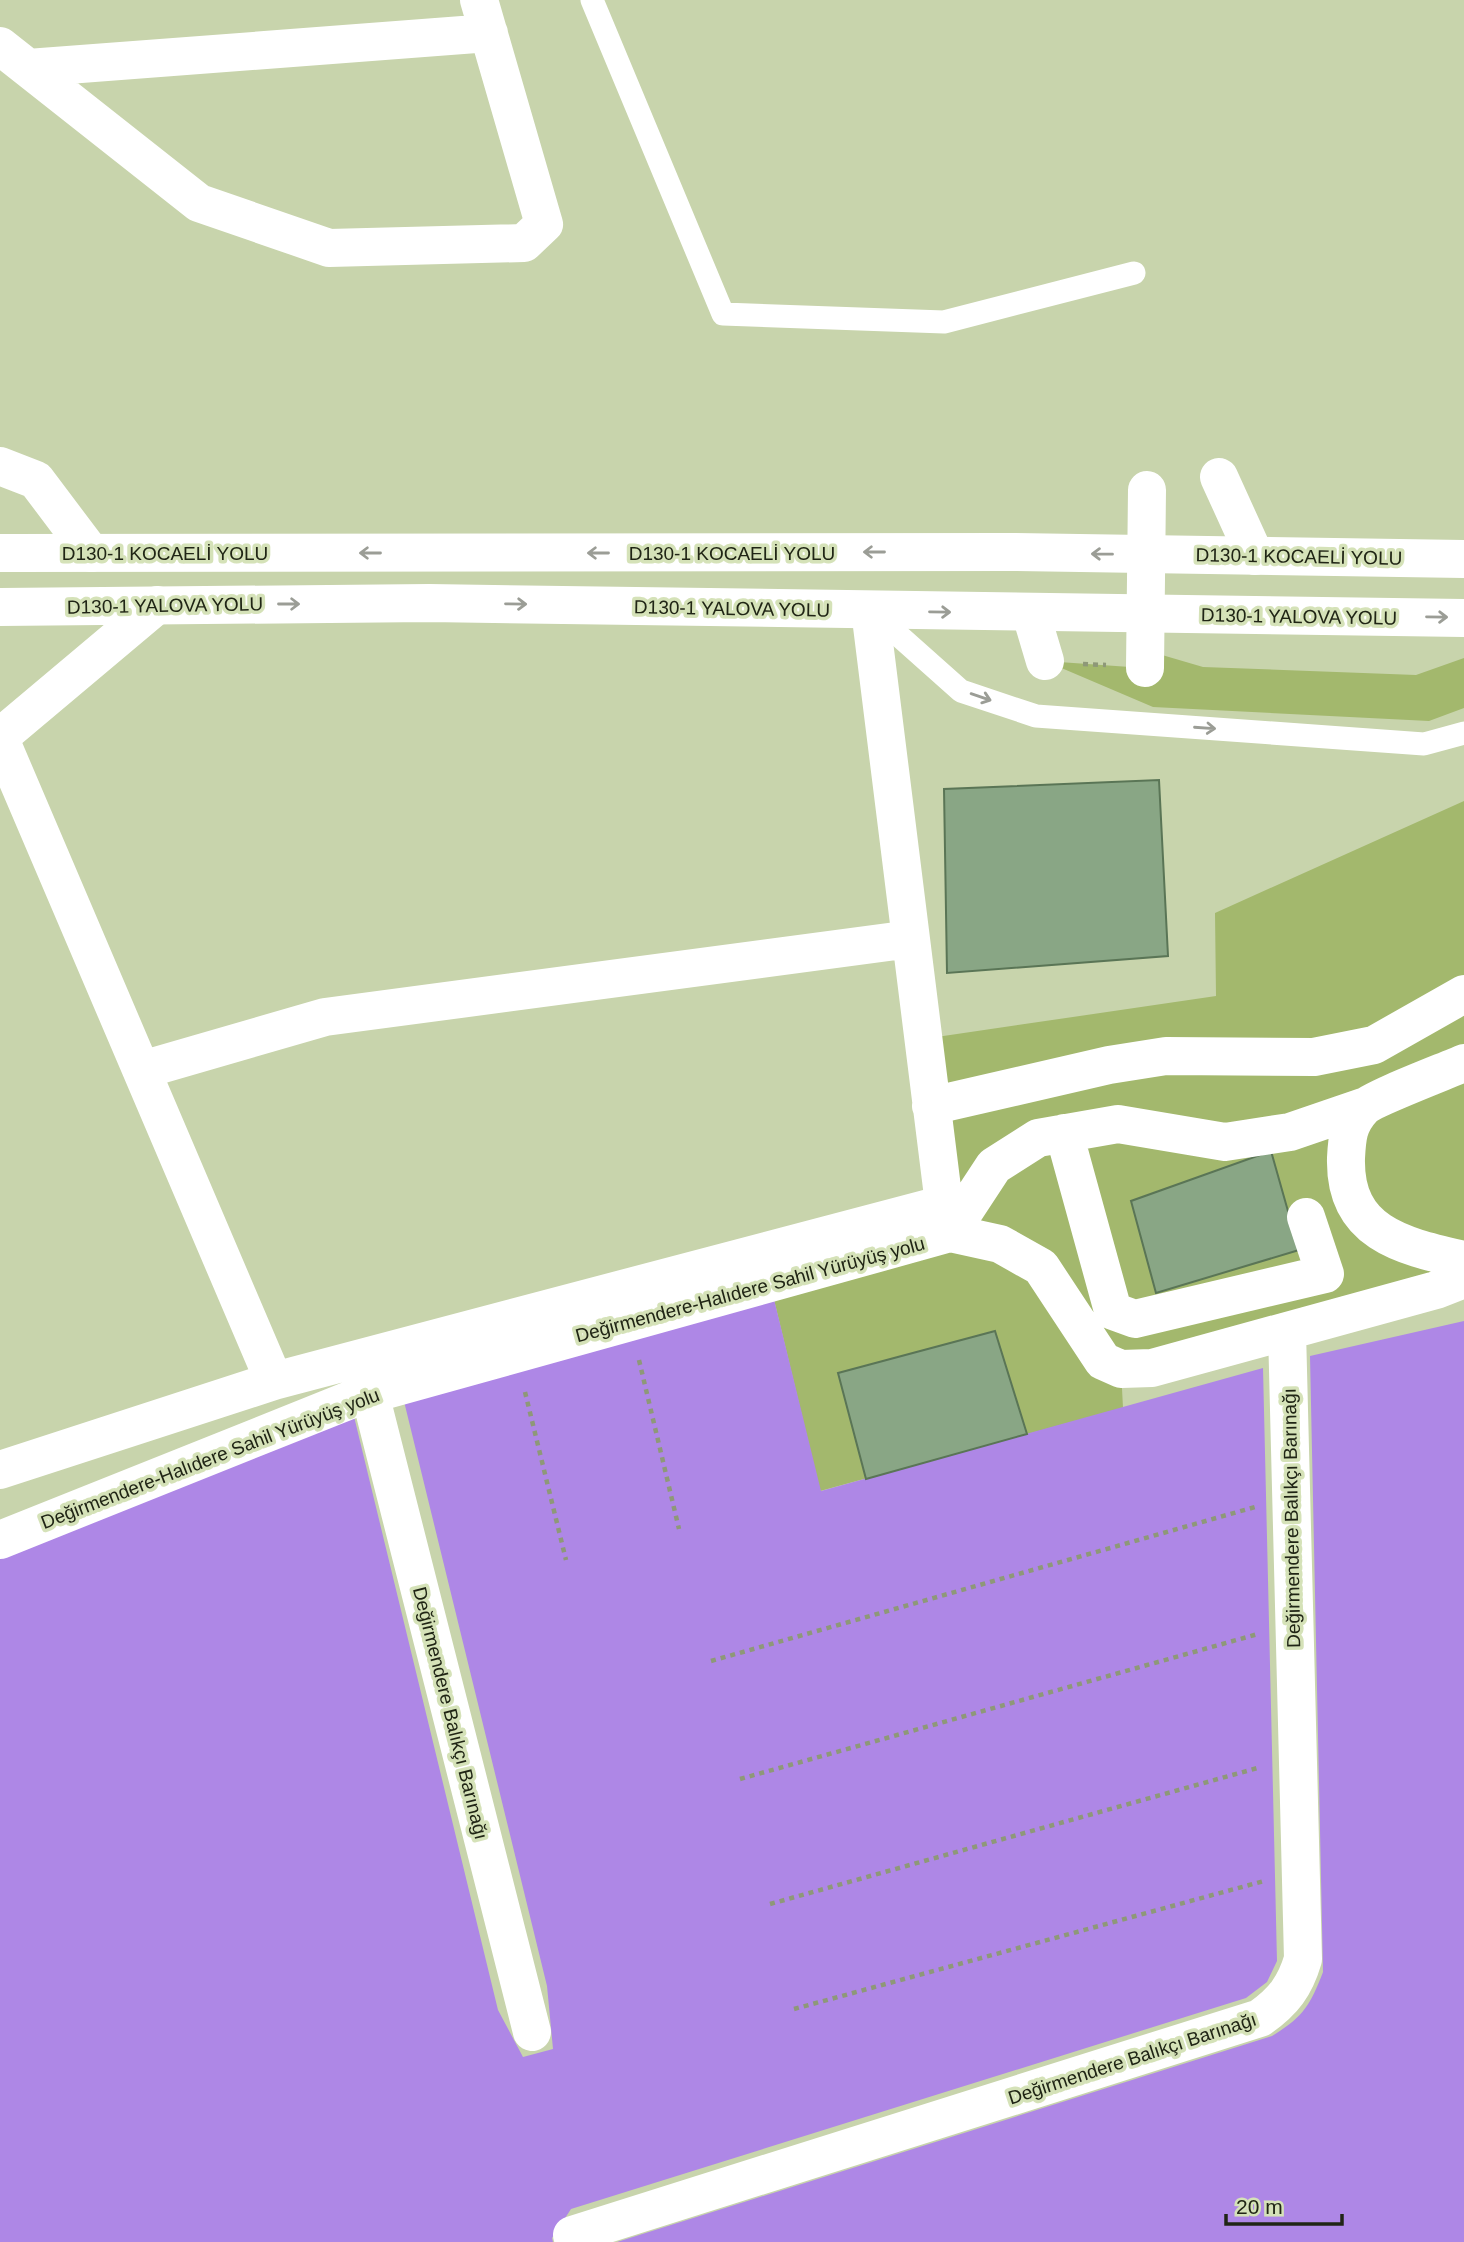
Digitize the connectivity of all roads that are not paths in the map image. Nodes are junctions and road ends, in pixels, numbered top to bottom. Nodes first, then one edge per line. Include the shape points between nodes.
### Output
1 (592, 0) edge
2 (484, 16) edge
3 (8, 55) edge
4 (1134, 273) dead end
5 (0, 466) edge
6 (1219, 477) dead end
7 (1147, 491) dead end
8 (0, 553) edge
9 (91, 554) junction
10 (1255, 556) junction
11 (1464, 559) edge
12 (157, 605) junction
13 (0, 607) edge
14 (870, 610) junction
15 (1031, 614) junction
16 (1464, 618) edge
17 (1045, 661) road end
18 (1145, 668) road end
19 (1464, 733) edge
20 (0, 738) edge
21 (1464, 743) edge
22 (1424, 744) junction
23 (911, 939) junction
24 (1464, 994) edge
25 (1464, 1063) edge
26 (142, 1070) junction
27 (932, 1106) junction
28 (1363, 1107) junction
29 (1064, 1133) junction
30 (1353, 1204) junction
31 (950, 1233) junction
32 (1464, 1260) edge
33 (1464, 1279) edge
34 (1287, 1331) junction
35 (274, 1381) junction
36 (370, 1394) junction
37 (0, 1470) edge
38 (0, 1540) edge
39 (532, 2032) dead end
40 (572, 2235) dead end

1 - 4 lane via 723,314 944,322
2 - 3 main road
2 - 3 main road via 544,224 524,243 329,248 199,203
5 - 9 main road via 36,480
6 - 10 main road
7 - 18 main road
8 - 9 main road, D130-1 KOCAELİ YOLU
10 -> 9 main road, D130-1 KOCAELİ YOLU via 1015,552
10 - 11 main road, D130-1 KOCAELİ YOLU
12 - 13 main road, D130-1 YALOVA YOLU
12 -> 14 main road, D130-1 YALOVA YOLU via 429,603
12 - 20 main road
14 -> 15 main road, D130-1 YALOVA YOLU
14 -> 22 lane via 961,691 1035,716
14 - 23 main road
15 -> 16 main road, D130-1 YALOVA YOLU
15 - 17 main road
19 - 22 lane
20 - 26 main road
21 - 22 lane
23 - 26 main road via 325,1017
23 - 27 main road
24 - 27 main road via 1374,1045 1314,1057 1166,1056
25 - 28 main road
26 - 35 main road
27 - 35 main road via 944,1204
28 - 29 main road via 1290,1132 1225,1142 1118,1124
28 - 30 main road via 1347,1131 1346,1177
29 - 30 main road via 1113,1311 1135,1320 1325,1274 1299,1220
29 - 31 main road via 1038,1138 994,1166
30 - 32 main road via 1376,1230 1406,1246
31 - 34 main road, Değirmendere-Halıdere Sahil Yürüyüş yolu via 1000,1244 1041,1267 1103,1361 1121,1369 1152,1368
31 - 36 main road, Değirmendere-Halıdere Sahil Yürüyüş yolu
33 - 34 main road, Değirmendere-Halıdere Sahil Yürüyüş yolu
34 - 40 main road, Değirmendere Balıkçı Barınağı via 1303,1959 1296,1982 1281,2003 1260,2018
35 - 37 main road
36 - 38 main road, Değirmendere-Halıdere Sahil Yürüyüş yolu
36 - 39 main road, Değirmendere Balıkçı Barınağı

